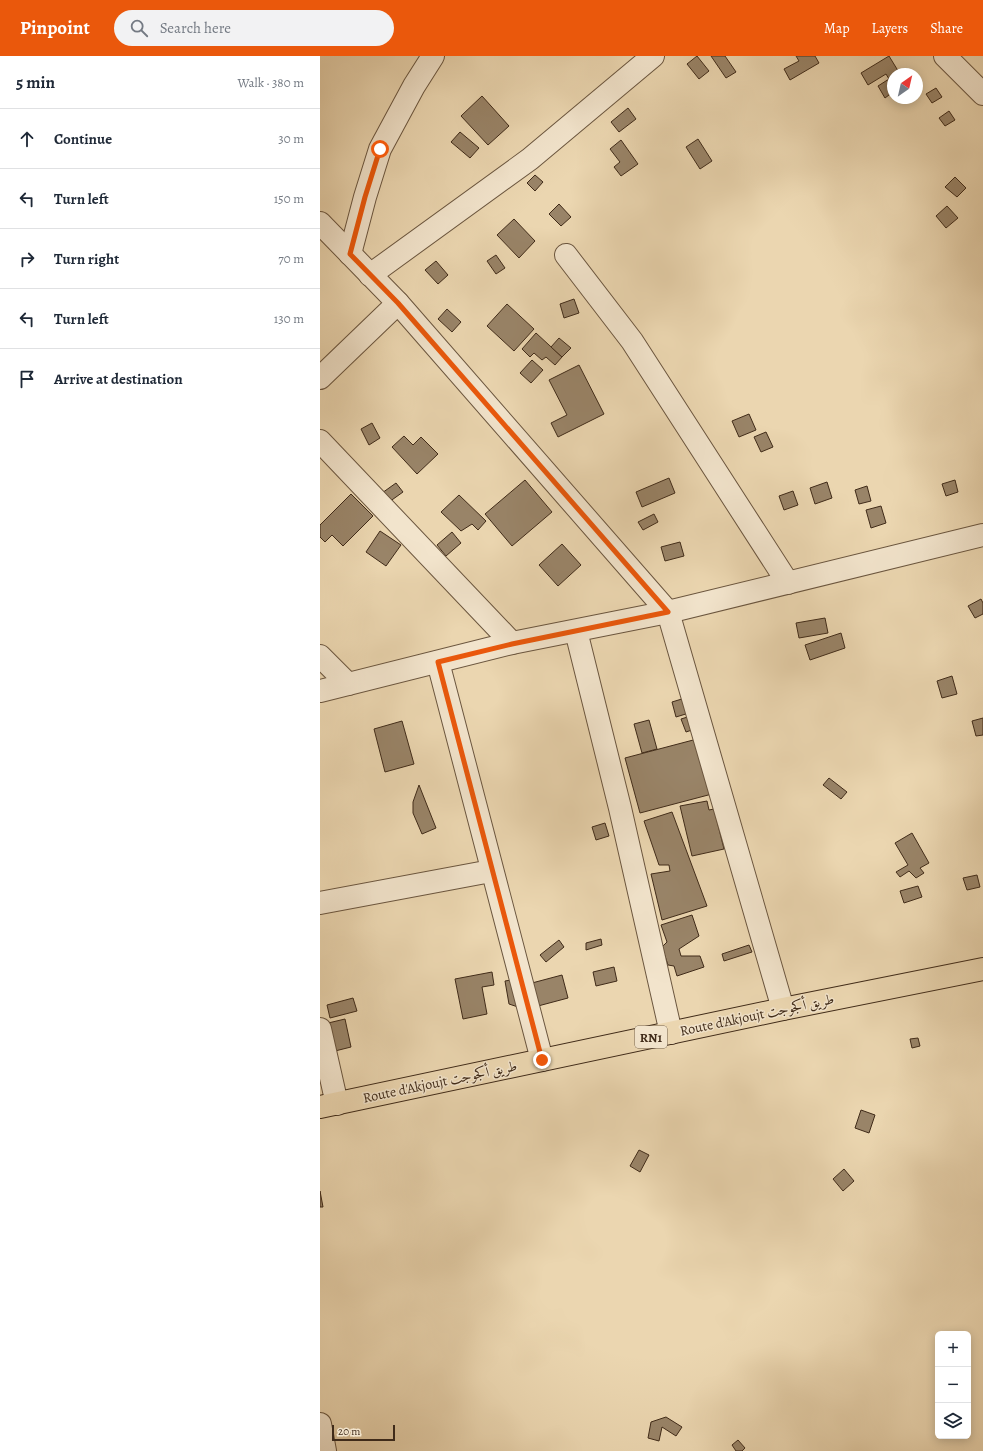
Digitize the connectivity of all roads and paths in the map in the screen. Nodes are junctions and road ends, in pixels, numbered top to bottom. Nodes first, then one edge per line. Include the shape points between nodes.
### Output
1 (433, 56) edge
2 (653, 56) edge
3 (945, 56) edge
4 (983, 94) edge
5 (320, 223) edge
6 (350, 254) junction
7 (566, 255) dead end
8 (370, 275) junction
9 (398, 303) junction
10 (320, 378) edge
11 (320, 441) edge
12 (983, 535) edge
13 (788, 583) junction
14 (668, 612) junction
15 (576, 631) junction
16 (512, 644) junction
17 (320, 656) edge
18 (438, 662) junction
19 (348, 684) junction
20 (320, 691) edge
21 (492, 871) junction
22 (320, 903) edge
23 (983, 969) edge
24 (783, 1008) junction
25 (320, 1029) edge
26 (671, 1033) junction
27 (542, 1060) junction
28 (329, 1105) edge
29 (320, 1424) edge
30 (325, 1451) edge

1 - 6 street via 380,149
2 - 8 street via 530,159
3 - 4 street
5 - 6 street
6 - 8 street
7 - 13 street via 632,341
8 - 9 street
9 - 10 street
9 - 14 street
11 - 16 street
12 - 13 street
13 - 14 street
14 - 15 street
14 - 24 street
15 - 16 street
15 - 26 street via 620,808
16 - 18 street
17 - 19 street
18 - 19 street
18 - 21 street
19 - 20 street
21 - 22 street
21 - 27 street
23 - 24 highway, Route d'Akjoujt طريق أكجوجت / RN1
24 - 26 highway, Route d'Akjoujt طريق أكجوجت / RN1
25 - 28 street
26 - 27 highway, Route d'Akjoujt طريق أكجوجت / RN1
27 - 28 highway, Route d'Akjoujt طريق أكجوجت / RN1
29 - 30 street

